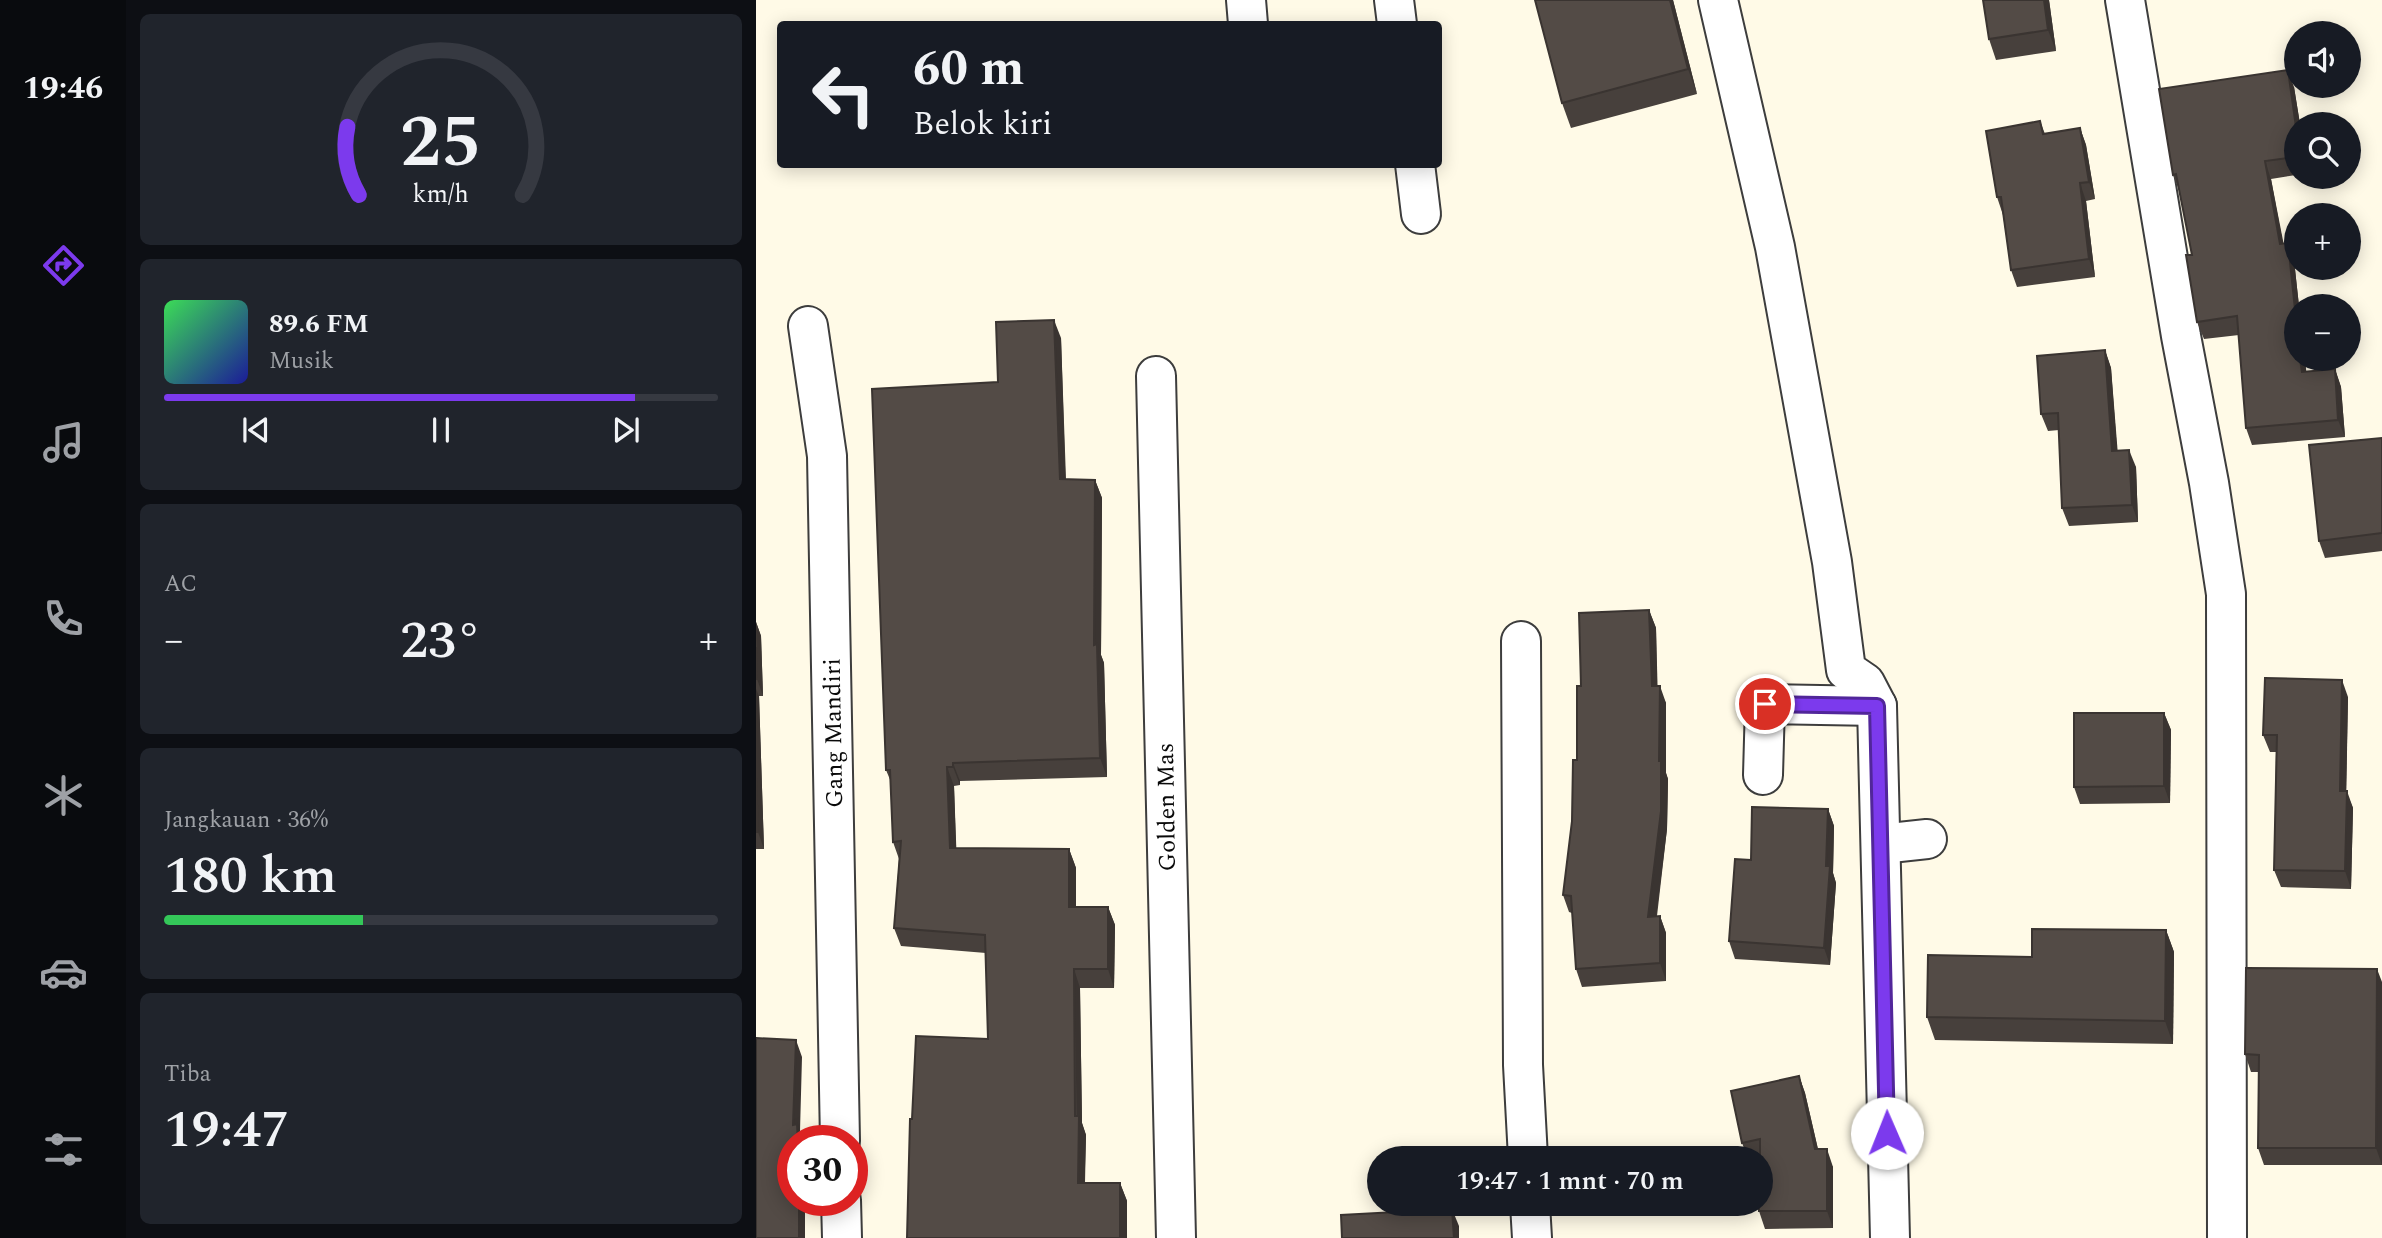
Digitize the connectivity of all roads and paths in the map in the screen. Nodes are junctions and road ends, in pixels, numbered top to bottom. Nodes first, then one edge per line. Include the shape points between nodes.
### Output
1 (1245, 0) edge
2 (1394, 0) edge
3 (1718, 0) edge
4 (2124, 0) edge
5 (1248, 21) edge
6 (1397, 21) edge
7 (1415, 168) edge
8 (1421, 214) dead end
9 (808, 327) dead end
10 (1156, 376) dead end
11 (1521, 641) dead end
12 (1877, 706) junction
13 (1763, 775) dead end
14 (1927, 839) dead end
15 (1881, 844) junction
16 (840, 1125) edge
17 (1527, 1146) edge
18 (841, 1216) edge
19 (1531, 1216) edge
20 (842, 1238) edge
21 (1176, 1238) edge
22 (1532, 1238) edge
23 (1889, 1238) edge
24 (2227, 1238) edge

1 - 5 street
2 - 6 street
3 - 12 street via 1775,247 1832,562 1846,670 1865,683
4 - 24 street via 2226,594
7 - 8 street
9 - 16 street, Gang Mandiri via 827,456
10 - 21 street, Golden Mas
11 - 17 street
12 - 13 street via 1765,704
12 - 15 street
14 - 15 street
15 - 23 street
18 - 20 street
19 - 22 street

